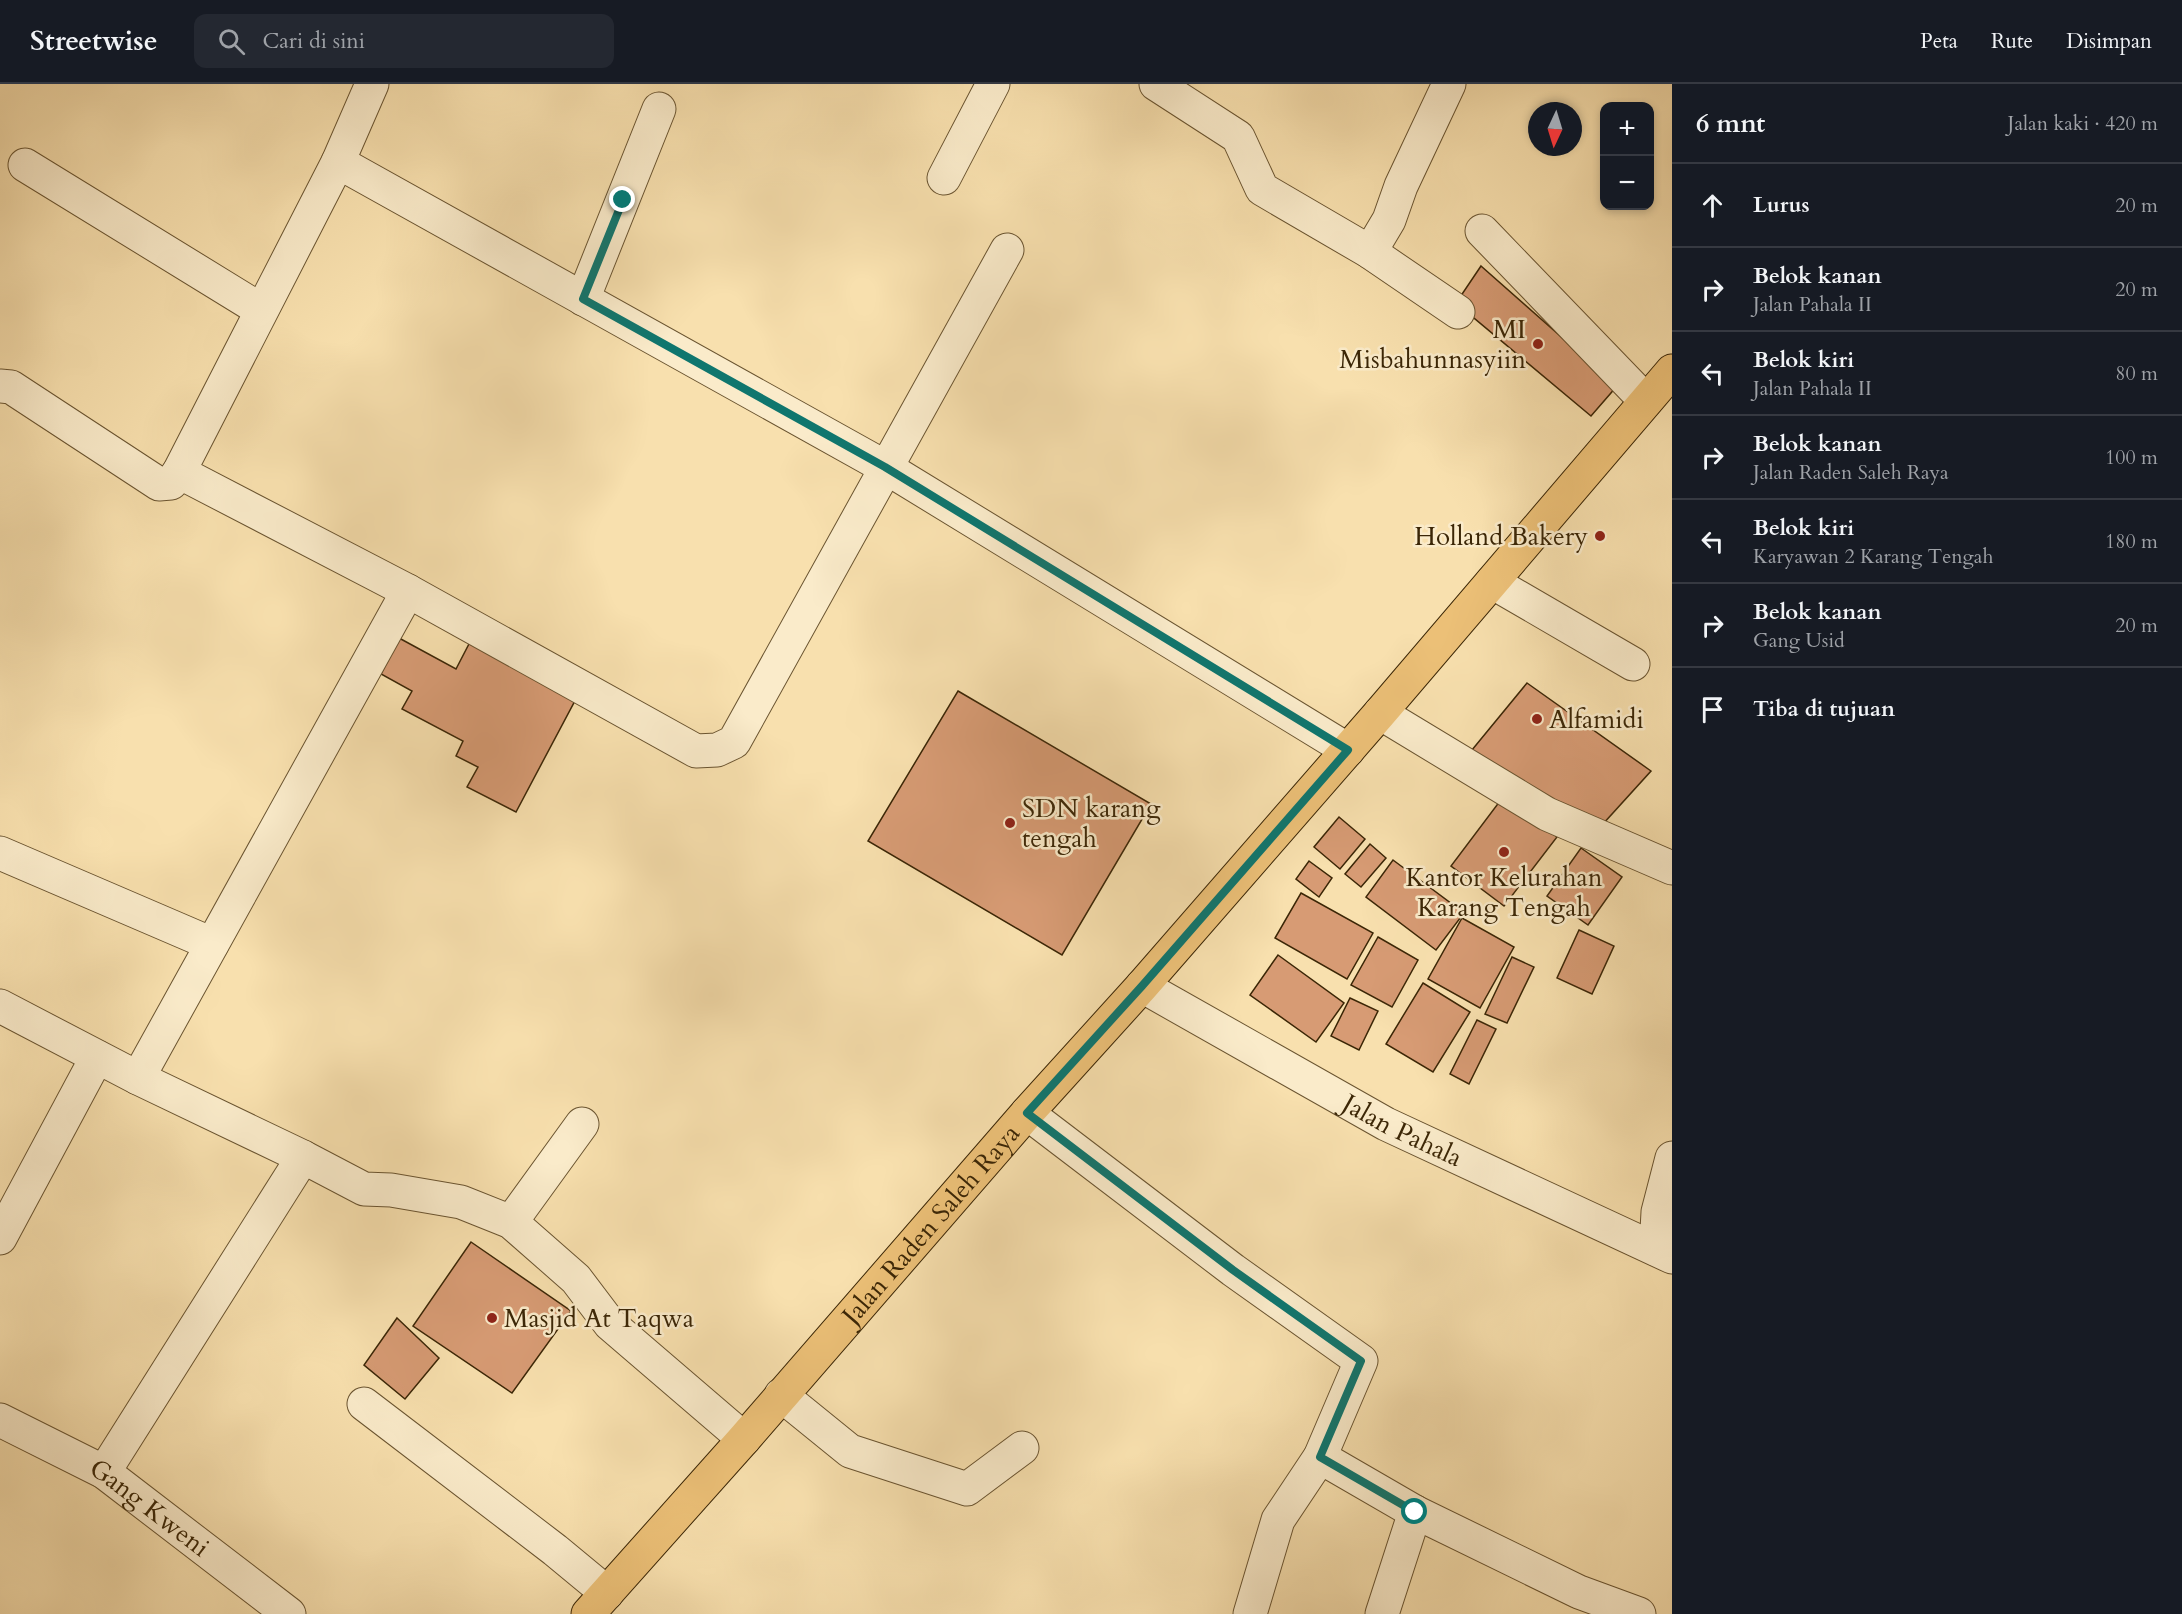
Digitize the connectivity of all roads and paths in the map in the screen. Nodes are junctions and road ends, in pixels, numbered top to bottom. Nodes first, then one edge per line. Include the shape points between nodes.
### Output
1 (372, 84) edge
2 (993, 84) edge
3 (1156, 84) edge
4 (1449, 84) edge
5 (659, 109) dead end
6 (338, 162) junction
7 (25, 165) dead end
8 (944, 178) dead end
9 (1482, 231) dead end
10 (1007, 250) dead end
11 (1370, 252) junction
12 (583, 299) junction
13 (261, 310) junction
14 (1458, 312) dead end
15 (1672, 371) edge
16 (0, 386) edge
17 (1646, 401) junction
18 (885, 467) junction
19 (179, 472) junction
20 (1492, 582) junction
21 (408, 591) junction
22 (1633, 664) dead end
23 (1380, 713) junction
24 (1348, 750) junction
25 (0, 853) edge
26 (1672, 868) edge
27 (212, 944) junction
28 (1142, 986) junction
29 (0, 1006) edge
30 (97, 1057) junction
31 (138, 1078) junction
32 (1027, 1113) junction
33 (582, 1124) dead end
34 (303, 1157) junction
35 (1672, 1158) edge
36 (511, 1222) junction
37 (0, 1238) edge
38 (1664, 1253) edge
39 (782, 1395) junction
40 (364, 1404) dead end
41 (0, 1420) edge
42 (744, 1438) junction
43 (1022, 1448) dead end
44 (1320, 1457) junction
45 (104, 1472) junction
46 (1415, 1512) junction
47 (1574, 1603) edge
48 (598, 1604) edge
49 (289, 1614) edge
50 (1250, 1614) edge
51 (1382, 1614) edge
52 (1639, 1614) edge

1 - 6 street
2 - 8 street
3 - 11 street via 1238,137 1262,189
4 - 11 street via 1389,220
5 - 12 street
6 - 12 street
6 - 13 street
7 - 13 street
9 - 17 street
10 - 18 street
11 - 14 street
12 - 18 street
13 - 19 street
15 - 17 main road, Jalan Raden Saleh Raya
16 - 19 street via 11,387 159,484 171,483
17 - 20 main road, Jalan Raden Saleh Raya
18 - 21 street via 734,742 717,750 696,751
18 - 24 street
19 - 21 street
20 - 22 street
20 - 23 main road, Jalan Raden Saleh Raya
21 - 27 street
23 - 24 main road, Jalan Raden Saleh Raya
23 - 26 street via 1547,814
24 - 28 main road, Jalan Raden Saleh Raya
25 - 27 street
27 - 31 street
28 - 32 main road, Jalan Raden Saleh Raya
28 - 38 street, Jalan Pahala via 1386,1124
29 - 30 street
30 - 31 street
30 - 37 street
31 - 34 street
32 - 39 main road, Jalan Raden Saleh Raya
32 - 44 street via 1233,1270 1361,1361
33 - 36 street
34 - 36 street via 364,1189 461,1202
34 - 45 street
35 - 38 street via 1658,1212
36 - 42 street via 576,1279 610,1324
39 - 42 main road, Jalan Raden Saleh Raya
39 - 43 street via 850,1451 967,1490
40 - 48 street via 555,1550
41 - 45 street, Gang Kweni
42 - 48 main road, Jalan Raden Saleh Raya
44 - 46 street
44 - 50 street via 1278,1520
45 - 49 street, Gang Kweni
46 - 47 street
46 - 51 street
47 - 52 street

